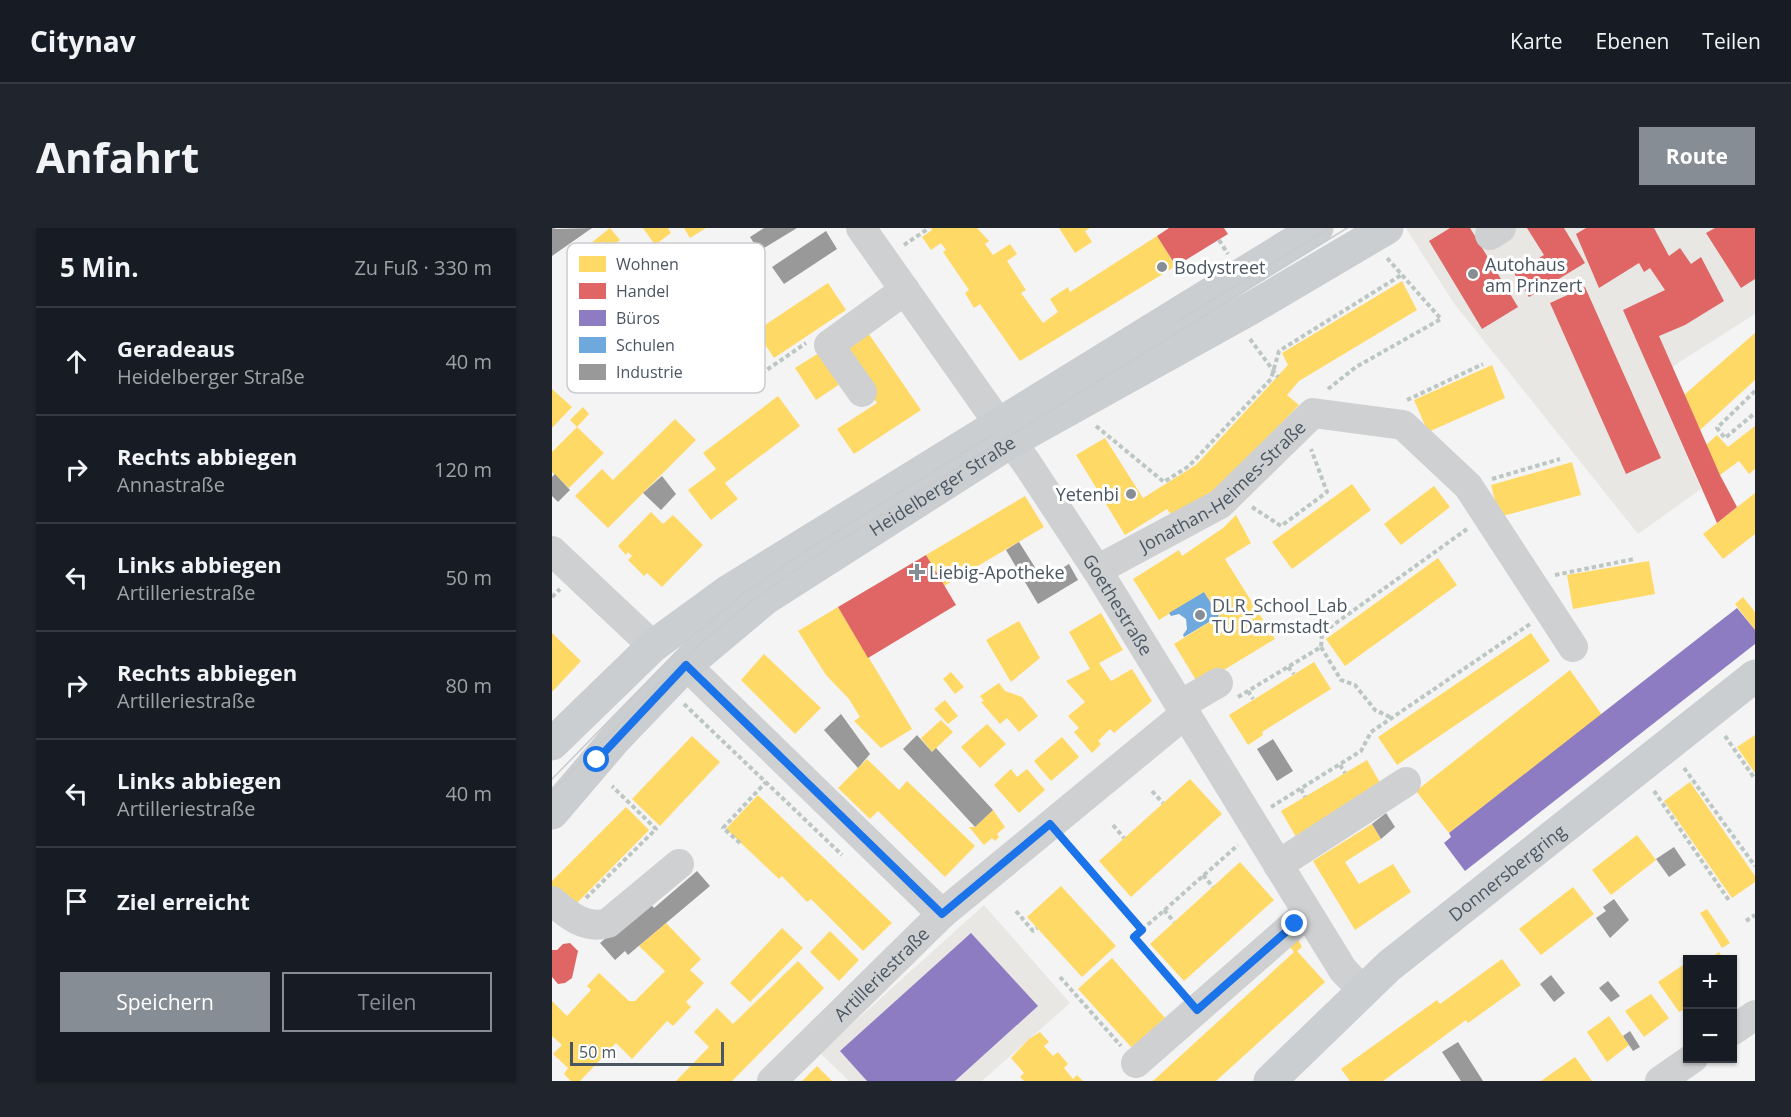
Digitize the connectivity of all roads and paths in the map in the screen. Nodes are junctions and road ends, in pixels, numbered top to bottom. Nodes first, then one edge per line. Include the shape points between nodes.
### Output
1 (861, 228) edge
2 (929, 228) edge
3 (1317, 228) edge
4 (1219, 240) dead end
5 (1385, 242) edge
6 (1231, 259) dead end
7 (884, 260) junction
8 (1403, 274) junction
9 (905, 290) junction
10 (1248, 336) dead end
11 (813, 338) dead end
12 (1483, 364) dead end
13 (765, 371) edge
14 (1273, 372) junction
15 (1278, 377) dead end
16 (1755, 391) edge
17 (862, 392) dead end
18 (1755, 413) edge
19 (1308, 419) junction
20 (1392, 423) junction
21 (1096, 426) dead end
22 (1006, 432) junction
23 (1560, 459) dead end
24 (1468, 486) junction
25 (1232, 493) junction
26 (1486, 516) junction
27 (552, 551) edge
28 (1634, 559) dead end
29 (1097, 570) junction
30 (1528, 580) junction
31 (1548, 609) junction
32 (653, 646) junction
33 (1573, 646) dead end
34 (1321, 647) junction
35 (686, 665) junction
36 (1288, 667) junction
37 (1294, 674) dead end
38 (1755, 676) edge
39 (1248, 691) junction
40 (1224, 692) joint
41 (1254, 699) dead end
42 (684, 704) dead end
43 (1182, 709) junction
44 (1392, 718) junction
45 (1725, 736) dead end
46 (554, 737) edge
47 (1340, 765) junction
48 (1684, 768) dead end
49 (1345, 773) dead end
50 (1755, 779) edge
51 (766, 782) junction
52 (1406, 782) dead end
53 (612, 786) dead end
54 (1301, 789) junction
55 (1152, 791) dead end
56 (1654, 791) dead end
57 (1305, 797) dead end
58 (1163, 803) dead end
59 (552, 813) edge
60 (1263, 813) dead end
61 (1050, 824) junction
62 (1113, 825) dead end
63 (1124, 838) dead end
64 (740, 843) dead end
65 (1229, 852) dead end
66 (849, 861) dead end
67 (679, 864) dead end
68 (1278, 865) junction
69 (1755, 866) edge
70 (1203, 875) junction
71 (1213, 886) dead end
72 (1730, 902) dead end
73 (560, 908) edge
74 (1164, 910) junction
75 (1016, 911) dead end
76 (1307, 913) junction
77 (942, 914) junction
78 (1755, 915) edge
79 (1746, 921) dead end
80 (1174, 922) dead end
81 (1037, 928) dead end
82 (1142, 930) junction
83 (1060, 977) dead end
84 (1362, 990) junction
85 (1197, 1010) junction
86 (1755, 1015) edge
87 (1737, 1028) edge
88 (1136, 1063) joint
89 (1687, 1063) edge
90 (772, 1081) edge
91 (1270, 1081) edge
92 (1660, 1081) edge

1 - 7 street, Goethestraße
2 - 7 path
3 - 22 main road, Heidelberger Straße
4 - 6 path
5 - 8 path
5 - 22 main road, Heidelberger Straße
7 - 9 street, Goethestraße
8 - 14 path via 1279,351
8 - 19 path via 1441,319 1356,367 1328,390
9 - 17 street via 829,345
9 - 22 street, Goethestraße
10 - 14 path
11 - 13 path
12 - 20 path via 1403,402
14 - 15 path
14 - 21 path via 1271,379 1189,466 1164,482
16 - 18 path via 1717,428 1725,438
19 - 20 street, Jonathan-Heimes-Straße
19 - 25 street, Jonathan-Heimes-Straße
19 - 25 path via 1327,492 1281,526
20 - 24 street, Jonathan-Heimes-Straße via 1403,425
22 - 29 street, Goethestraße
22 - 32 main road, Heidelberger Straße via 727,592
22 - 35 main road, Heidelberger Straße via 766,598
23 - 24 path
24 - 26 street, Jonathan-Heimes-Straße
25 - 29 street, Jonathan-Heimes-Straße via 1221,504
26 - 30 street, Jonathan-Heimes-Straße
26 - 34 path via 1322,633
27 - 32 street
28 - 30 path
29 - 43 street, Goethestraße
30 - 31 street, Jonathan-Heimes-Straße
31 - 33 street, Jonathan-Heimes-Straße
31 - 44 path
32 - 46 main road, Heidelberger Straße
34 - 36 path
34 - 44 path via 1341,680 1355,685 1375,710
35 - 59 main road, Heidelberger Straße
35 - 77 street
36 - 37 path
36 - 39 path
38 - 84 main road, Donnersbergring
39 - 40 path
39 - 41 path
40 - 43 street, Artilleriestraße
42 - 51 path
43 - 61 street, Artilleriestraße
43 - 68 street, Goethestraße
44 - 47 path via 1371,732 1360,751
45 - 50 path
47 - 49 path
47 - 54 path
48 - 69 path
51 - 64 path via 723,828
51 - 66 path
52 - 68 street
53 - 73 path via 656,829 595,887
54 - 57 path
54 - 60 path
55 - 58 path
56 - 72 path
61 - 77 street, Artilleriestraße
61 - 82 path
62 - 63 path
65 - 70 path
67 - 73 street via 608,923 597,927
68 - 76 street, Goethestraße
70 - 71 path
70 - 74 path
74 - 80 path
74 - 82 path
75 - 81 path via 1033,931
76 - 84 street, Goethestraße via 1343,970
76 - 85 street
77 - 90 street, Artilleriestraße
78 - 79 path
82 - 85 path via 1134,937
83 - 88 path
84 - 91 main road, Donnersbergring
85 - 88 street
86 - 87 street
89 - 92 street

